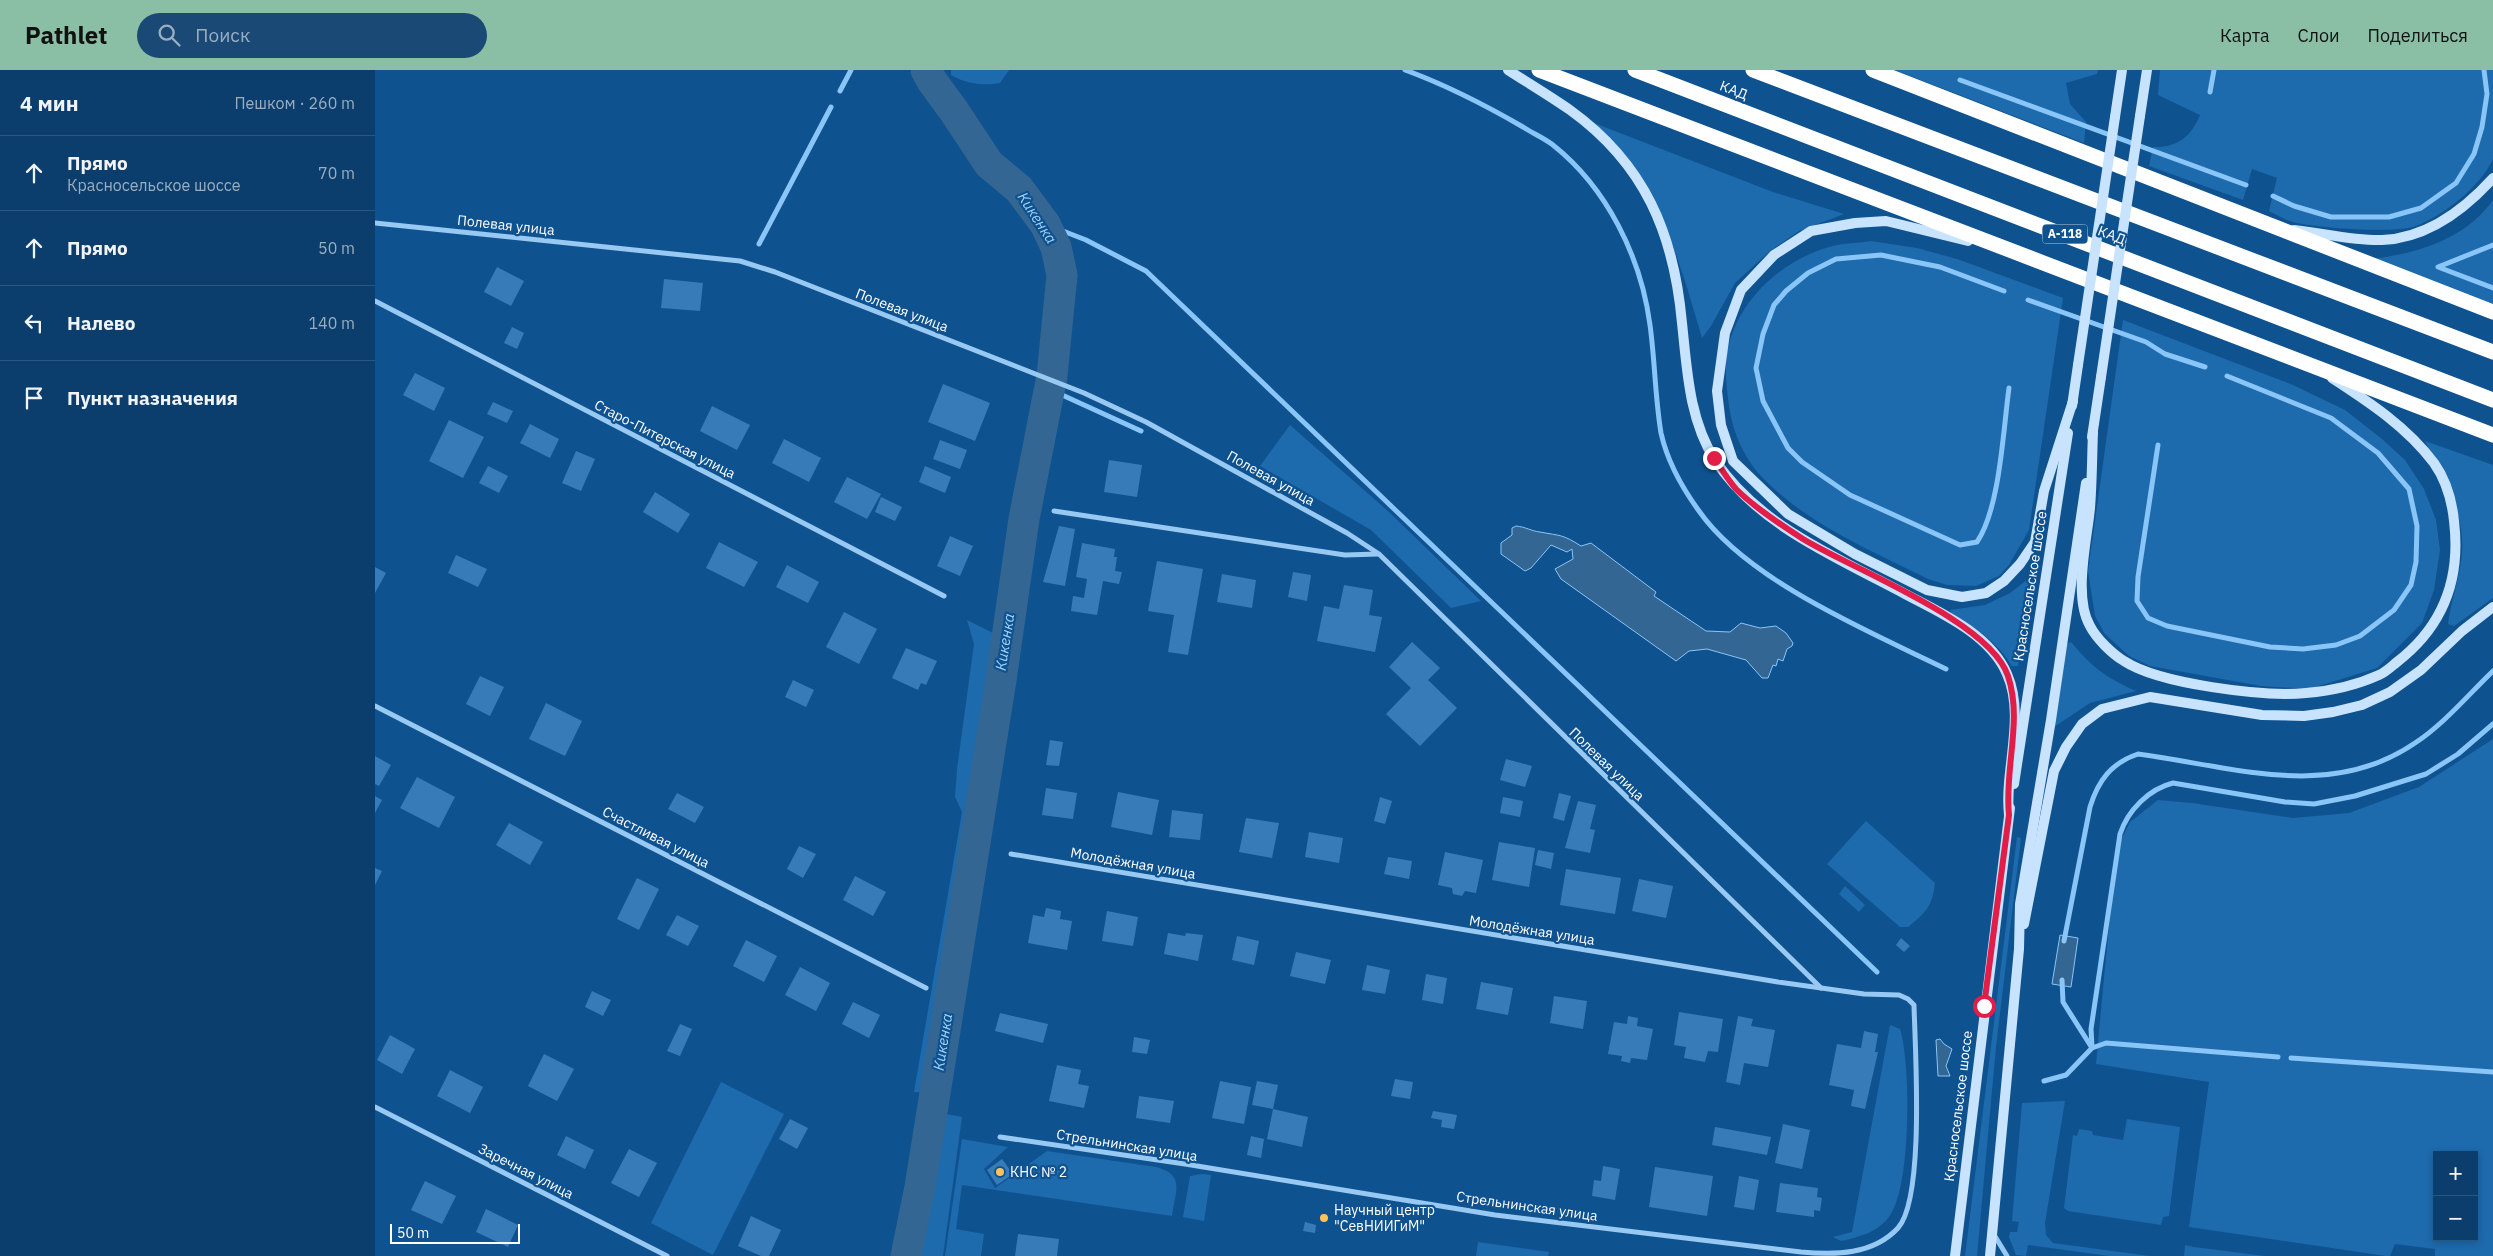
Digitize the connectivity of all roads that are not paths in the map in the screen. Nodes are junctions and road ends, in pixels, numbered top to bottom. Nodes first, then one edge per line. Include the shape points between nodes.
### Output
1 (1508, 70) edge
2 (1539, 70) edge
3 (1635, 70) edge
4 (1753, 70) edge
5 (1873, 70) edge
6 (1882, 70) edge
7 (2147, 70) edge
8 (2122, 72) edge
9 (1921, 88) junction
10 (2493, 178) edge
11 (375, 223) edge
12 (2283, 228) junction
13 (2031, 258) junction
14 (375, 301) edge
15 (2493, 312) edge
16 (2493, 352) edge
17 (2319, 370) junction
18 (2493, 400) edge
19 (2073, 401) junction
20 (2093, 432) junction
21 (2493, 435) edge
22 (1055, 511) dead end
23 (1379, 554) junction
24 (944, 596) dead end
25 (2493, 607) edge
26 (375, 706) edge
27 (2009, 815) junction
28 (1011, 854) dead end
29 (2019, 949) junction
30 (926, 988) dead end
31 (1821, 988) junction
32 (375, 1107) edge
33 (1000, 1137) dead end
34 (1915, 1140) joint
35 (1993, 1232) junction
36 (667, 1256) edge
37 (1955, 1256) edge
38 (1990, 1256) edge
39 (2007, 1256) edge

1 - 27 main road via 1590,126 1625,162 1655,207 1670,247 1698,429 1736,489 1804,539 1945,616 1977,637 1995,654 2007,673 2013,692 2007,784
2 - 13 highway
3 - 18 highway, КАД / А-118
4 - 16 highway, КАД
5 - 9 highway
6 - 9 main road
7 - 20 main road, bridge
8 - 19 main road, Красносельское шоссе, bridge
9 - 12 highway
10 - 12 main road via 2473,200 2447,219 2419,232 2382,240
11 - 23 street, Полевая улица via 741,262 775,272 1066,385 1146,422
12 - 15 highway
13 - 17 highway
13 - 19 main road via 1886,221 1855,222 1811,231 1774,255 1741,290 1725,333 1719,363 1717,391 1721,425 1733,461 1787,514 1855,554 1927,590 1962,597 1986,593 2004,581 2021,564 2035,542 2044,491
14 - 24 street, Старо-Питерская улица
17 - 20 main road via 2401,426 2435,464 2451,500 2457,548 2453,580 2441,613 2425,635 2408,654 2381,675 2349,686 2305,693 2261,693 2192,683 2148,672 2123,661 2099,638 2085,615 2082,572 2090,507
17 - 21 highway
19 - 27 main road, Красносельское шоссе
20 - 29 main road via 2051,720 2020,904
22 - 23 street via 1345,555
23 - 31 street, Полевая улица
25 - 29 main road via 2421,670 2390,692 2362,705 2304,716 2262,715 2150,697 2102,709 2082,724 2054,772
26 - 30 street, Счастливая улица
27 - 37 main road, Красносельское шоссе
28 - 31 street, Молодёжная улица
29 - 35 main road
31 - 34 street, Молодёжная улица via 1899,995 1913,1005 1918,1108
32 - 36 street, Заречная улица
33 - 34 street, Стрельнинская улица via 1495,1215 1833,1254 1873,1246 1897,1228 1905,1216
35 - 38 main road
35 - 39 street

